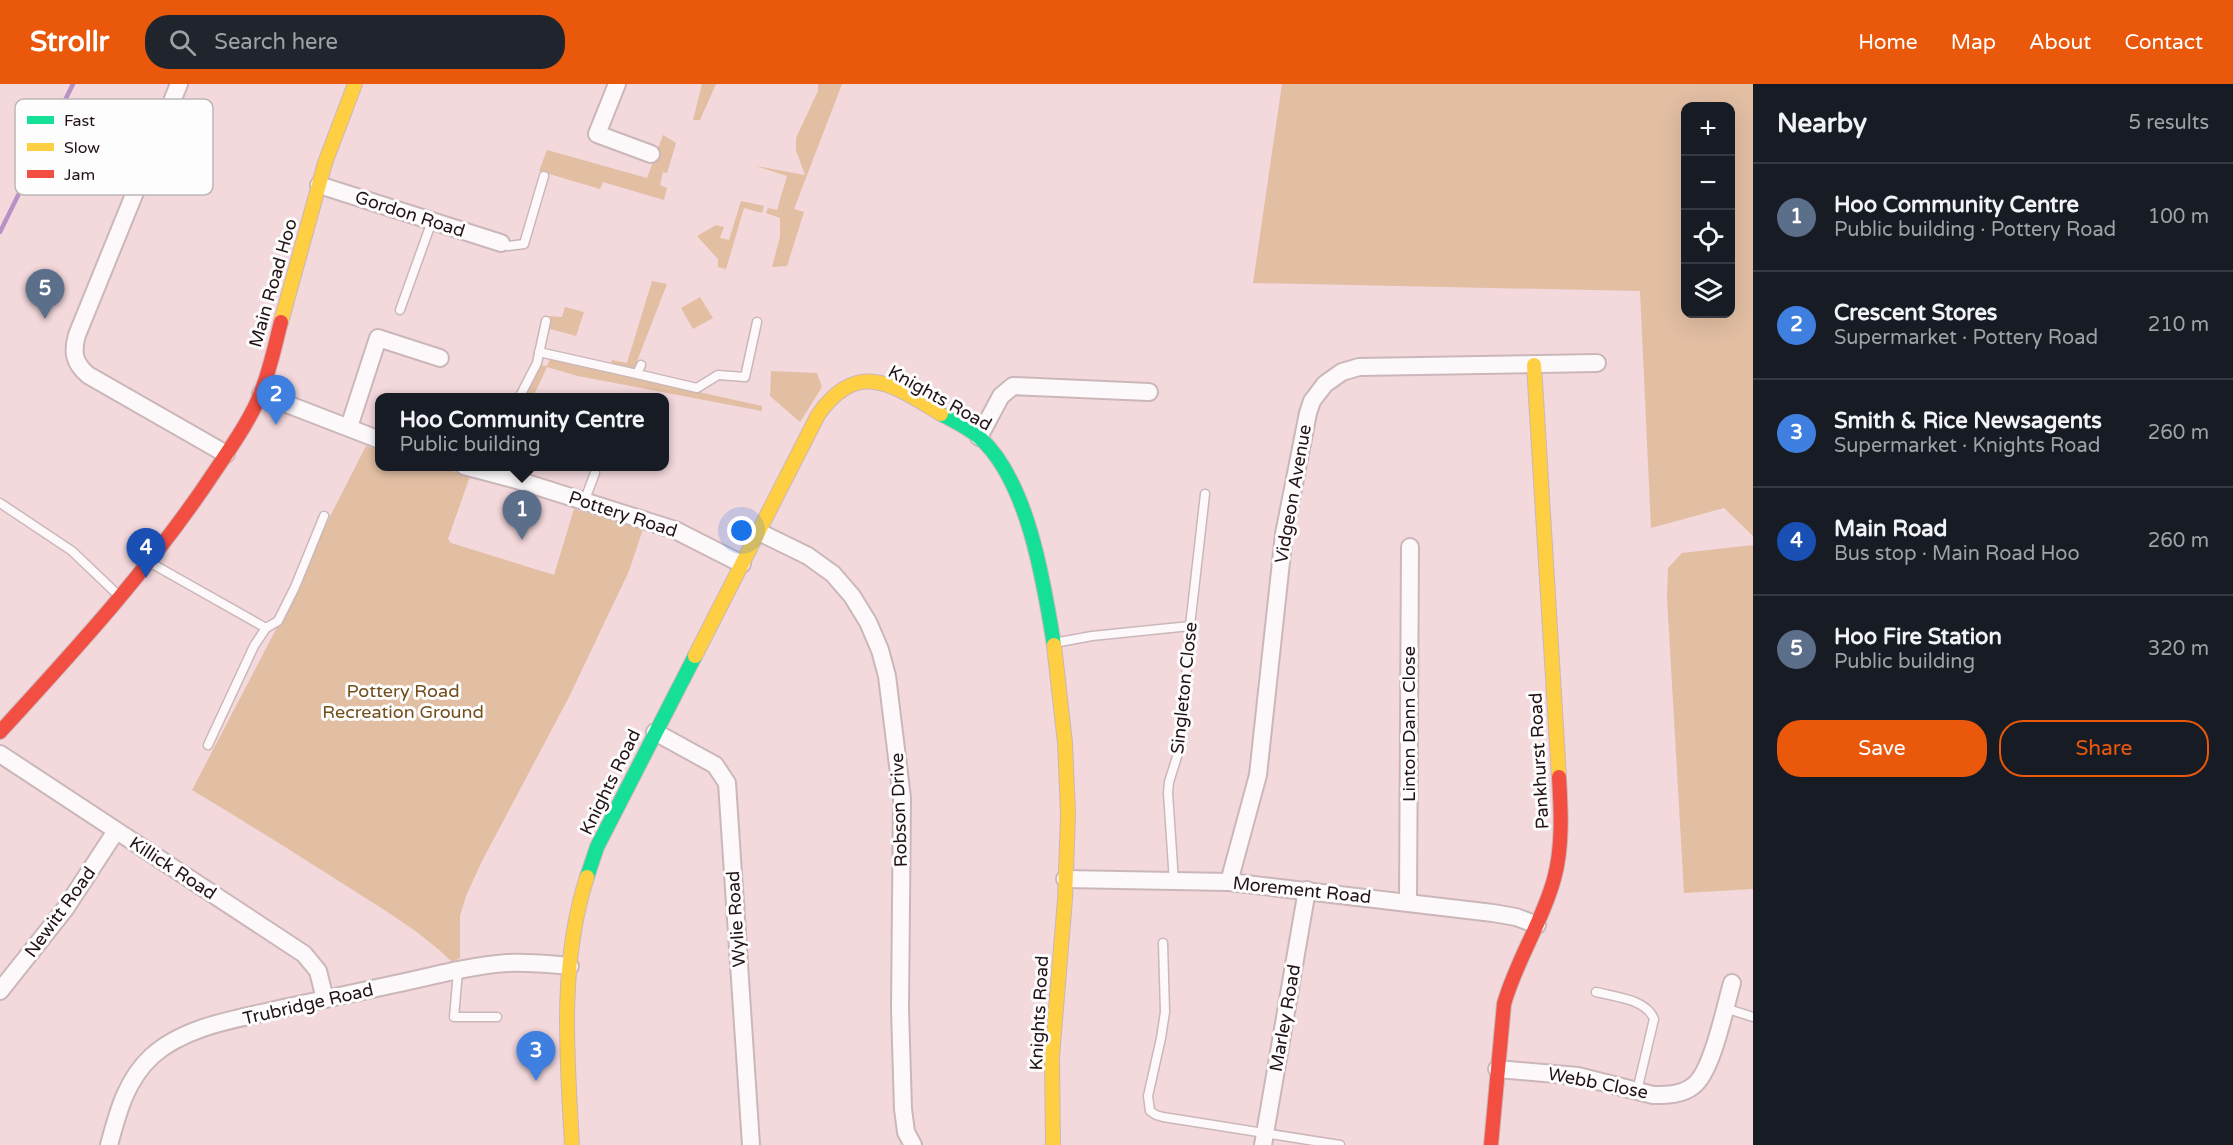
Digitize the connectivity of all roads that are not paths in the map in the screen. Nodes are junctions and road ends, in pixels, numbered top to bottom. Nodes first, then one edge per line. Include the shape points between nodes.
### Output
1 (179, 84) edge
2 (355, 84) edge
3 (617, 84) edge
4 (173, 99) edge
5 (651, 154) dead end
6 (544, 176) dead end
7 (319, 185) junction
8 (134, 195) edge
9 (432, 221) junction
10 (501, 243) joint
11 (400, 310) dead end
12 (546, 321) dead end
13 (757, 322) dead end
14 (539, 352) junction
15 (440, 358) dead end
16 (1597, 363) dead end
17 (1534, 365) junction
18 (1149, 392) dead end
19 (522, 393) edge
20 (261, 394) junction
21 (349, 427) junction
22 (979, 437) junction
23 (375, 438) edge
24 (226, 454) junction
25 (490, 471) edge
26 (595, 473) dead end
27 (1205, 494) dead end
28 (584, 502) junction
29 (0, 503) edge
30 (324, 516) dead end
31 (759, 532) junction
32 (1410, 547) dead end
33 (149, 562) junction
34 (742, 564) junction
35 (120, 596) junction
36 (1190, 626) junction
37 (266, 628) junction
38 (1053, 643) junction
39 (2, 726) edge
40 (655, 732) junction
41 (208, 745) dead end
42 (0, 754) edge
43 (116, 831) junction
44 (1065, 879) junction
45 (1173, 882) junction
46 (1229, 882) junction
47 (1306, 890) junction
48 (1408, 902) junction
49 (1537, 925) junction
50 (1163, 944) dead end
51 (570, 966) junction
52 (458, 971) junction
53 (1732, 983) dead end
54 (0, 992) edge
55 (1596, 992) dead end
56 (325, 999) junction
57 (1725, 1008) junction
58 (497, 1017) dead end
59 (1753, 1017) edge
60 (1497, 1069) junction
61 (1637, 1091) junction
62 (1264, 1139) edge
63 (109, 1145) edge
64 (572, 1145) edge
65 (752, 1145) edge
66 (913, 1145) edge
67 (1053, 1145) edge
68 (1340, 1145) edge
69 (1491, 1145) edge

1 - 4 street
2 - 7 street, Main Road Hoo
3 - 5 street via 597,134
6 - 10 lane via 524,244
7 - 9 street, Gordon Road
7 - 20 street, Main Road Hoo
8 - 24 street via 77,334 76,363 88,375
9 - 10 street, Gordon Road
9 - 11 lane
12 - 14 lane
13 - 14 lane via 745,378 718,375 697,388 639,370
14 - 19 lane
15 - 21 street via 378,338
16 - 17 street, Vidgeon Avenue
17 - 46 street, Vidgeon Avenue via 1359,367 1333,377 1312,401 1284,534 1258,775
17 - 49 street, Pankhurst Road via 1561,807 1555,876
18 - 22 street via 1013,386 1001,396
20 - 21 street
20 - 24 street, Main Road Hoo
21 - 23 street
22 - 31 street, Knights Road via 888,386 868,380 848,385 834,394 818,415
22 - 38 street, Knights Road via 998,457 1016,486 1028,520
24 - 33 street, Main Road Hoo
25 - 28 street, Pottery Road
26 - 28 lane
27 - 36 lane, Singleton Close
28 - 34 street, Pottery Road via 675,530
29 - 35 lane via 72,550
30 - 37 lane via 278,621
31 - 34 street, Knights Road
31 - 66 street, Robson Drive via 808,556 833,574 868,622 887,676 902,798 903,1109 906,1132
32 - 48 street, Linton Dann Close
33 - 35 street, Main Road Hoo
33 - 37 lane
34 - 40 street, Knights Road
35 - 39 street, Main Road Hoo
36 - 38 lane
36 - 45 lane, Singleton Close via 1182,744 1168,782
37 - 41 lane
38 - 44 street, Knights Road via 1066,759
40 - 51 street, Knights Road via 590,866 577,914
40 - 65 street, Wylie Road via 704,757 727,783
42 - 43 street, Killick Road
43 - 54 street, Newitt Road via 60,916
43 - 56 street, Killick Road via 304,954 318,971
44 - 45 street, Morement Road
44 - 67 street, Knights Road via 1053,1048
45 - 46 street, Morement Road
46 - 47 street, Morement Road
47 - 48 street, Morement Road
47 - 62 street, Marley Road
48 - 49 street, Morement Road via 1516,917
49 - 60 street, Pankhurst Road via 1506,996
50 - 62 lane via 1165,1012 1148,1096 1150,1111
51 - 52 street, Trubridge Road via 506,963
51 - 64 street, Knights Road
52 - 56 street, Trubridge Road
52 - 58 lane via 454,1017
53 - 57 street, Webb Close
55 - 61 lane via 1639,1004 1654,1019
56 - 63 street, Trubridge Road via 212,1026 165,1046 133,1079
57 - 59 lane
57 - 61 street, Webb Close via 1706,1072 1694,1086 1665,1095
60 - 61 street, Webb Close via 1578,1076
60 - 69 street, Pankhurst Road
62 - 68 lane

